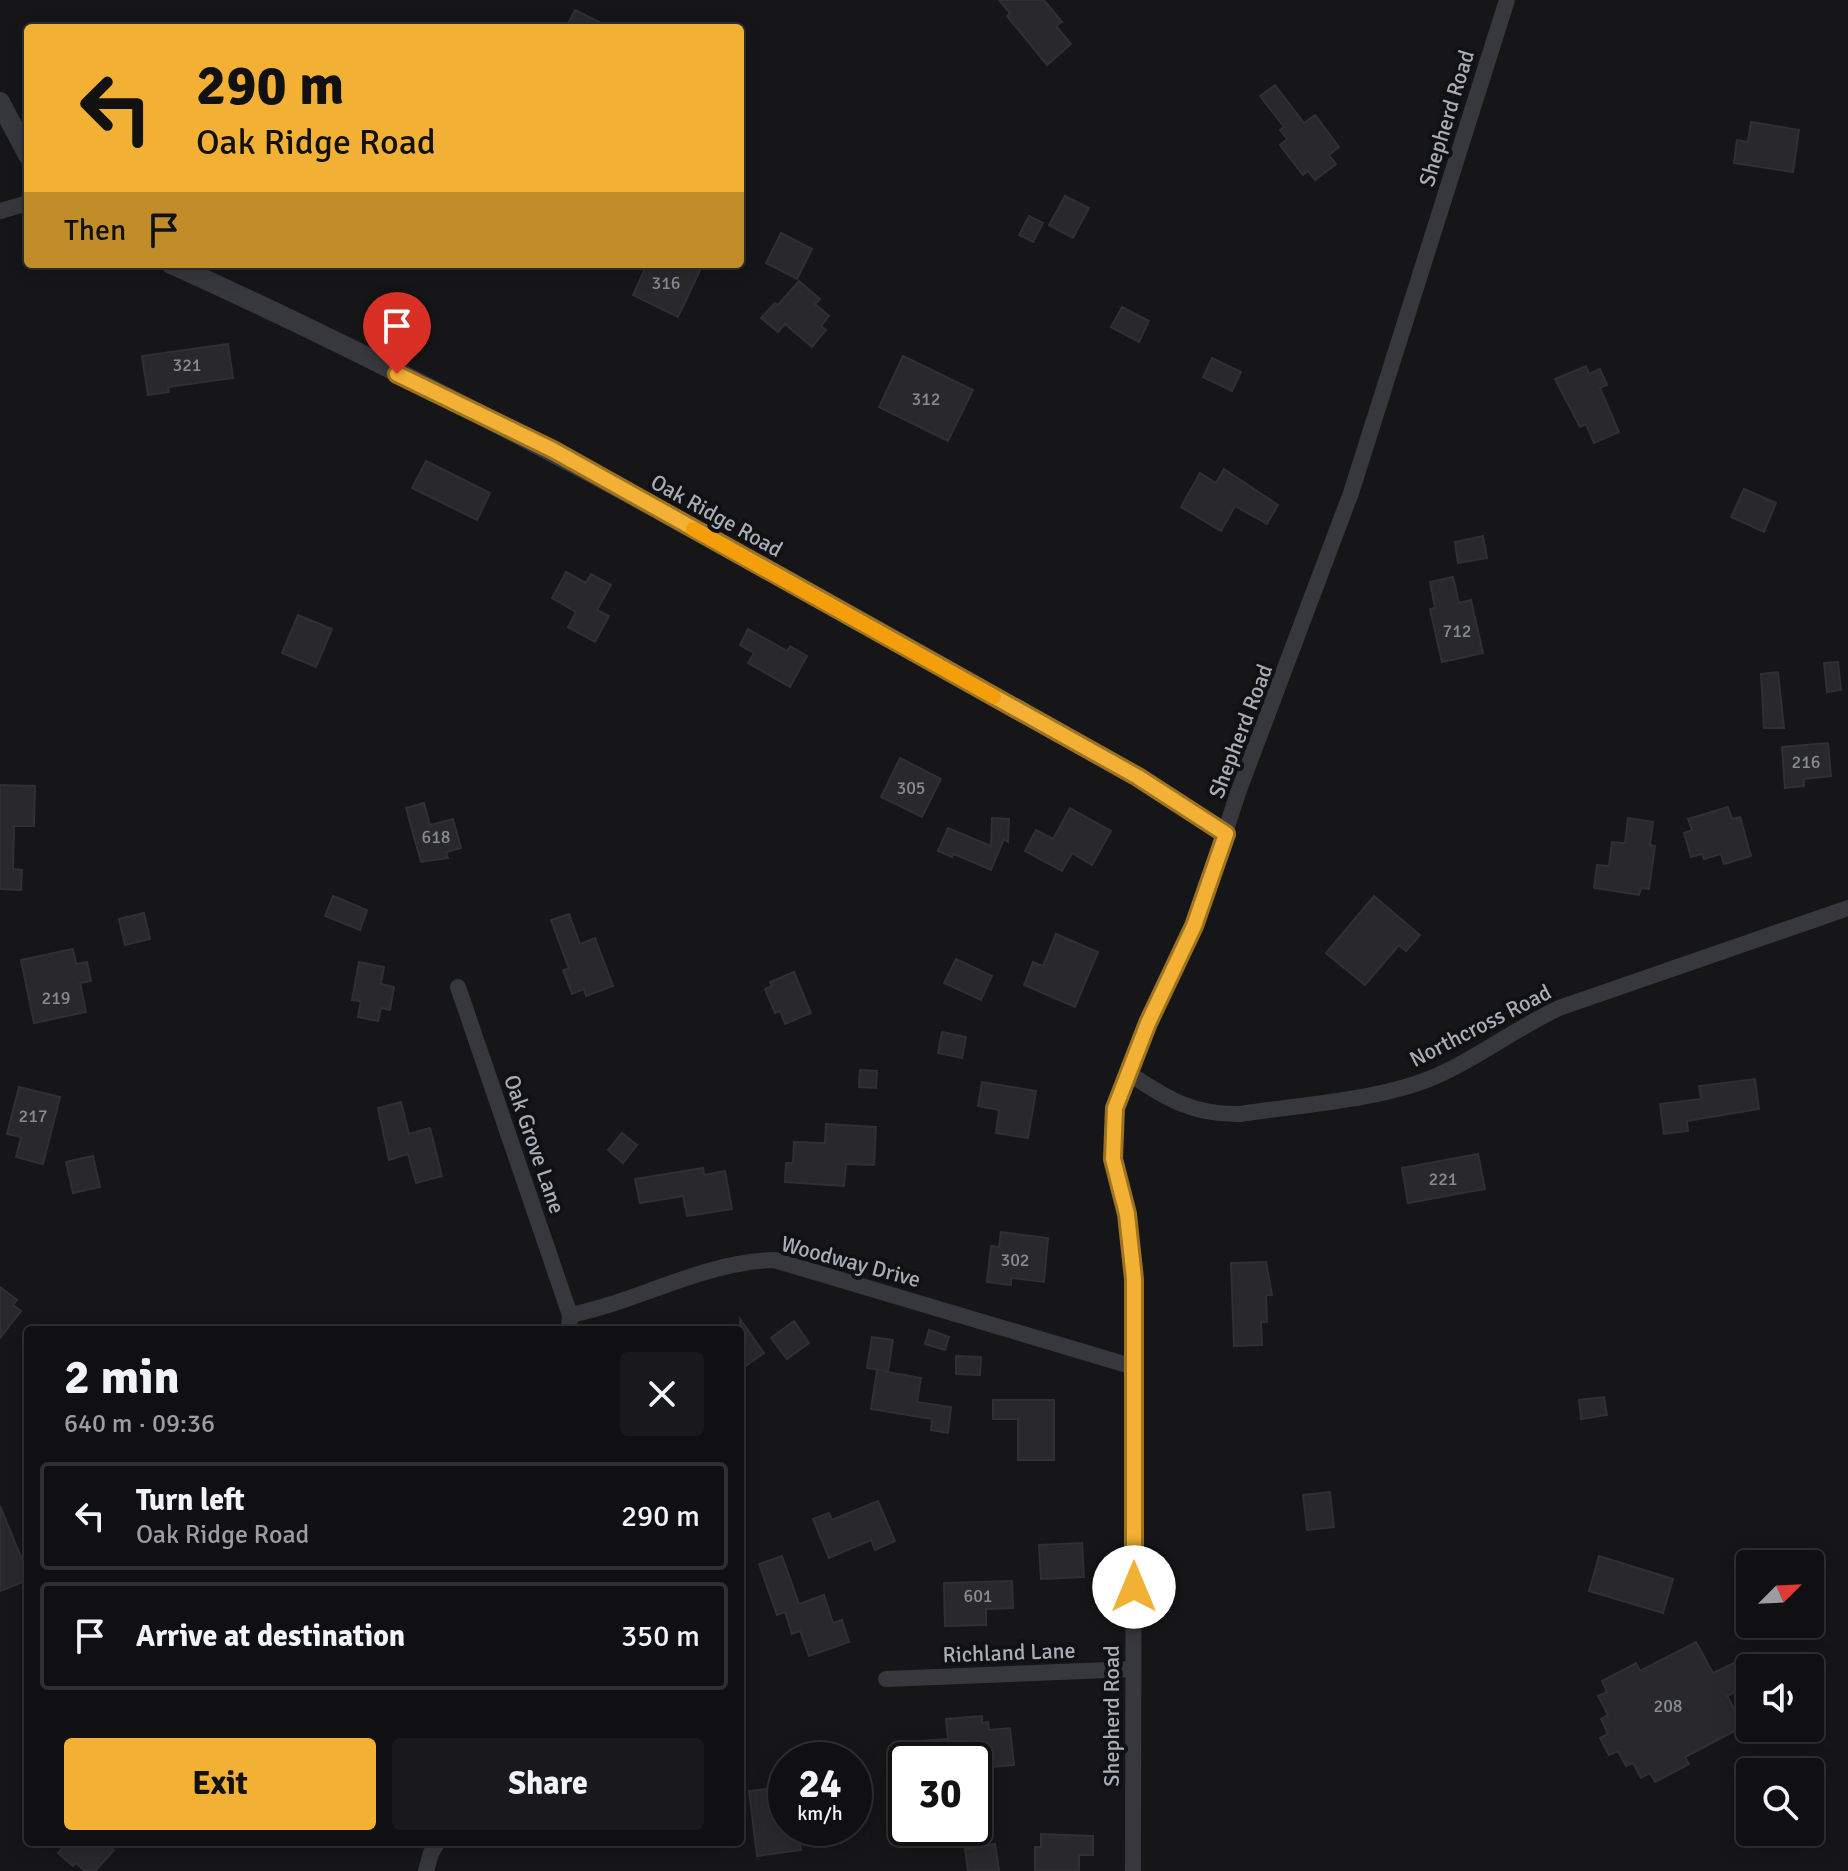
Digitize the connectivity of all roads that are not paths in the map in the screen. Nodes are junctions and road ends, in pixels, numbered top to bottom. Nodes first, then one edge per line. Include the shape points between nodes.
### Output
1 (1507, 0) edge
2 (0, 102) edge
3 (24, 147) edge
4 (24, 204) edge
5 (0, 211) edge
6 (180, 268) edge
7 (1226, 834) junction
8 (1848, 908) edge
9 (458, 987) dead end
10 (1128, 1073) junction
11 (570, 1323) edge
12 (1134, 1367) junction
13 (1133, 1669) junction
14 (886, 1679) dead end
15 (435, 1846) edge
16 (426, 1871) edge
17 (1133, 1871) edge

1 - 7 street, Shepherd Road via 1351,493
2 - 3 street
4 - 5 street
6 - 7 street, Oak Ridge Road via 553,450 1138,777
7 - 10 street, Shepherd Road via 1194,926
8 - 10 street, Northcross Road via 1559,1008 1445,1071 1402,1088 1219,1115 1186,1108
9 - 11 street, Oak Grove Lane
10 - 12 street, Shepherd Road via 1112,1133 1132,1246
11 - 12 street, Woodway Drive via 722,1265 774,1260
12 - 13 street, Shepherd Road
13 - 14 street, Richland Lane
13 - 17 street, Shepherd Road
15 - 16 street

